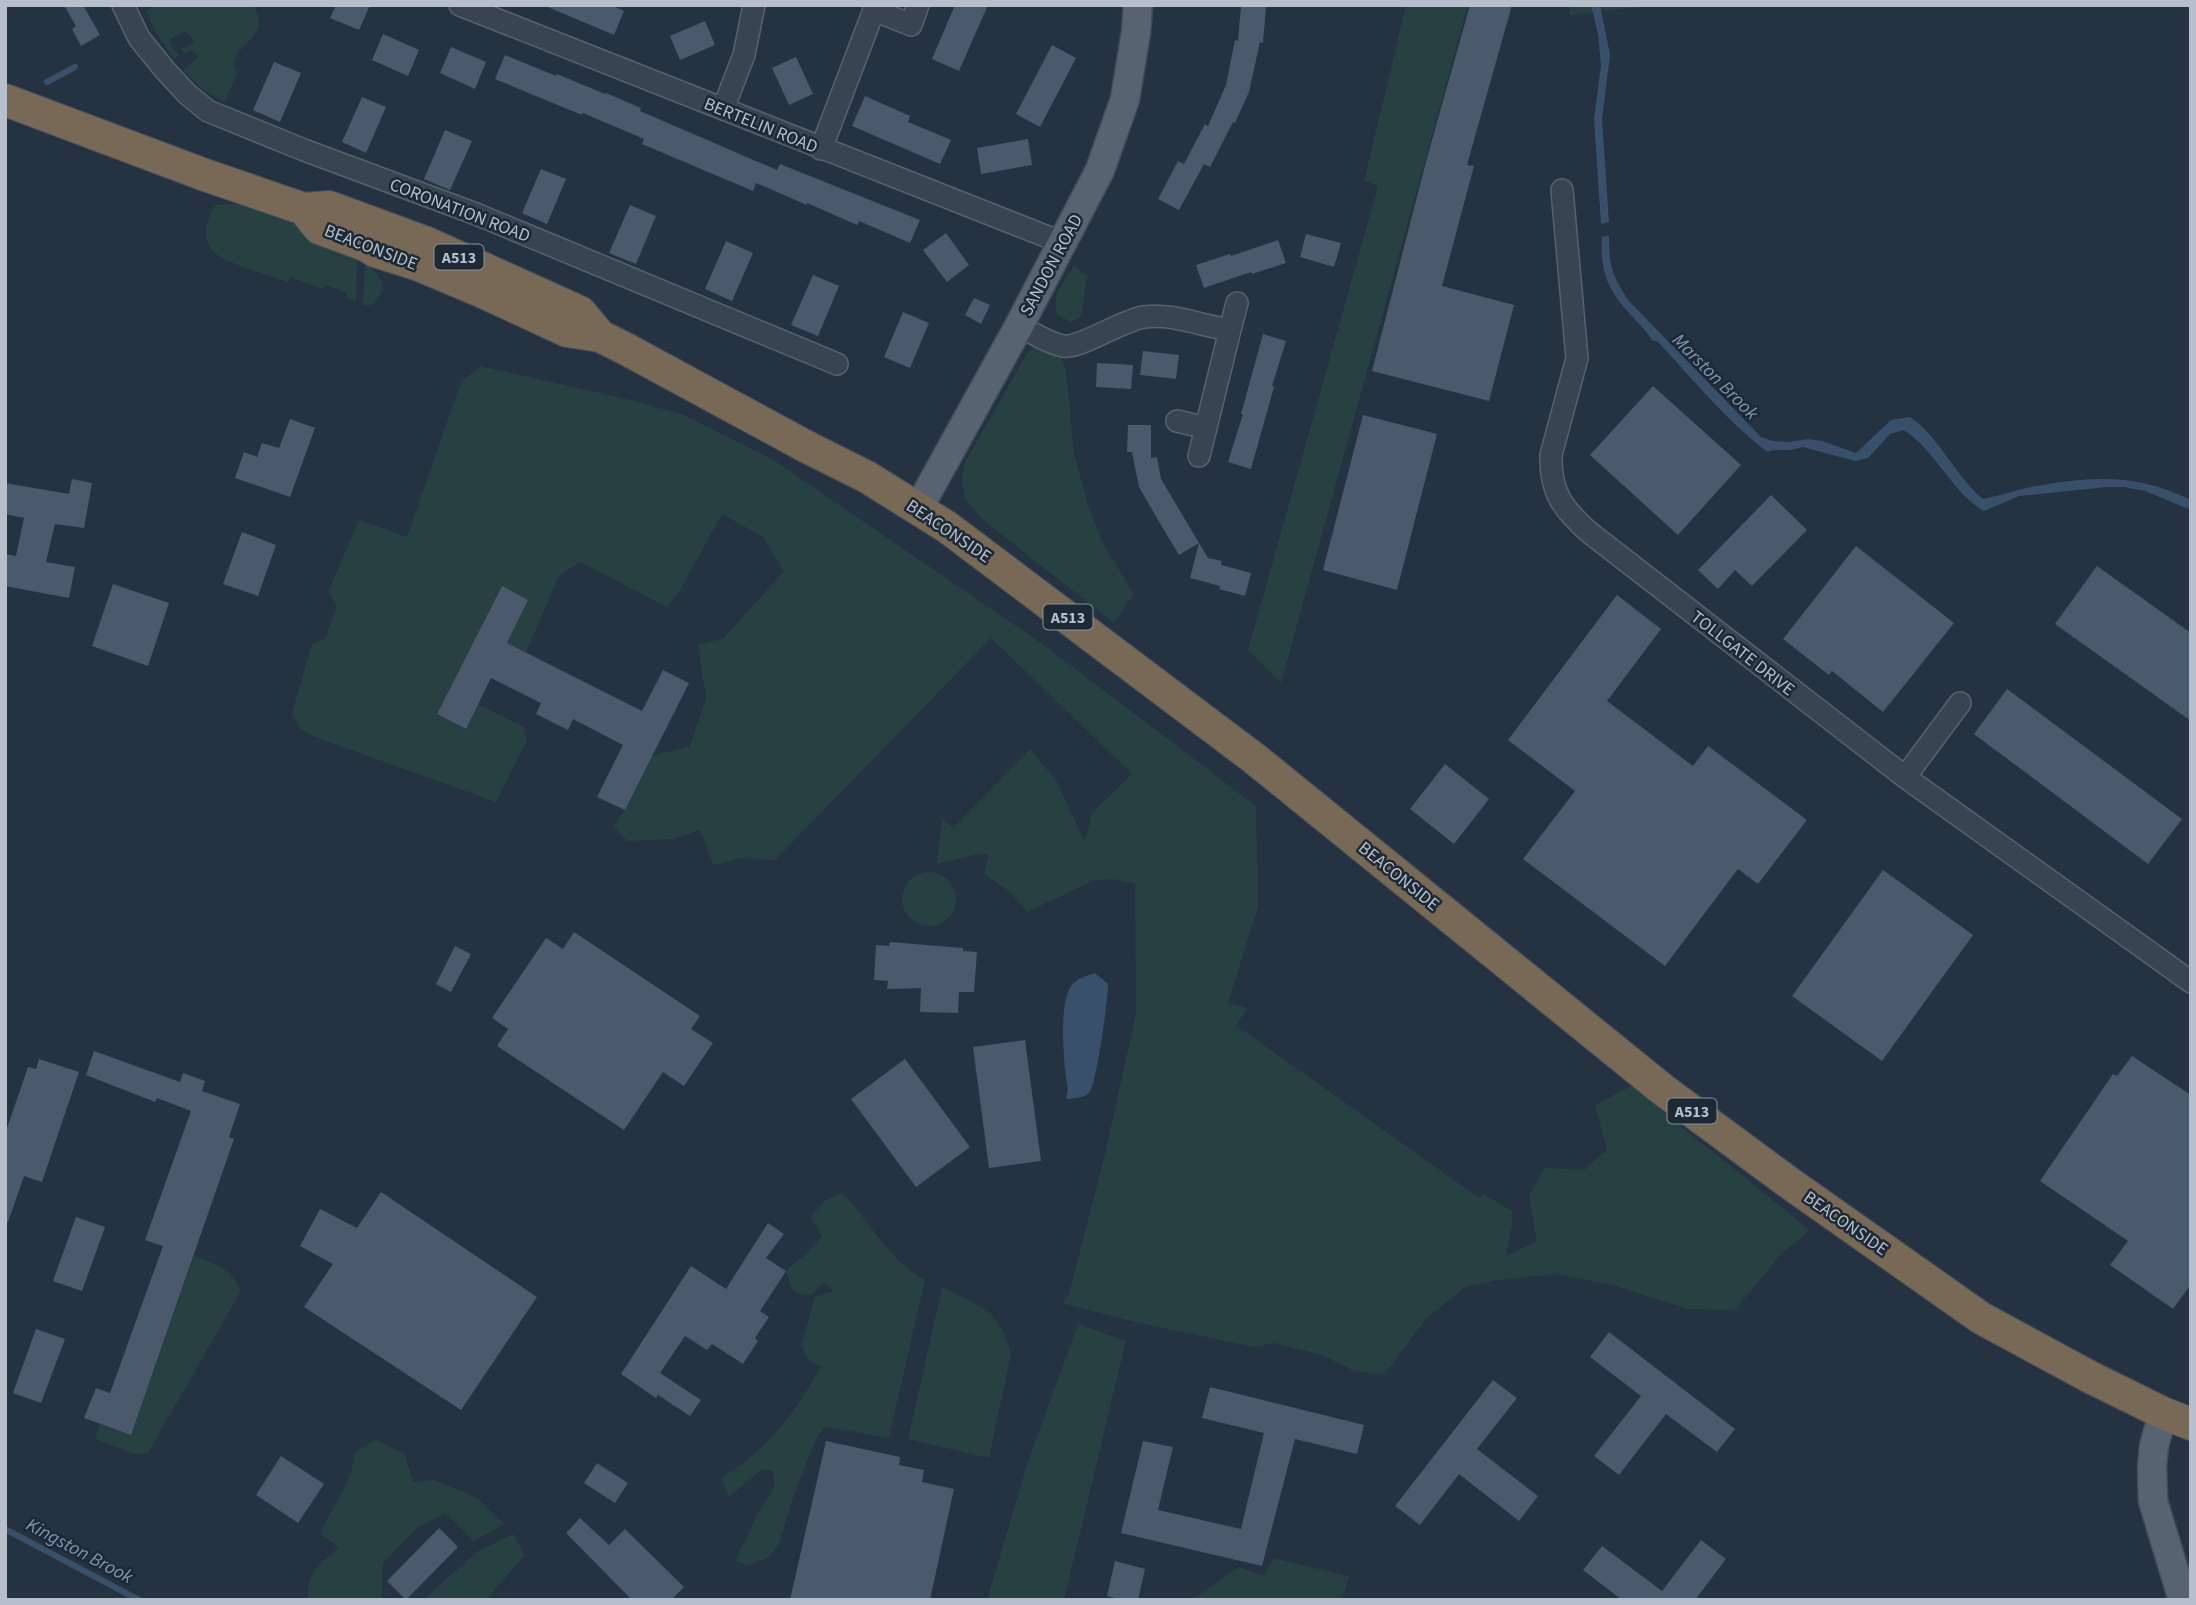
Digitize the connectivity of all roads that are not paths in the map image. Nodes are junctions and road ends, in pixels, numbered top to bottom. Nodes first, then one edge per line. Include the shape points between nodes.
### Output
1 (123, 5) edge
2 (460, 5) edge
3 (754, 5) edge
4 (918, 5) edge
5 (1138, 5) edge
6 (5, 100) edge
7 (723, 109) junction
8 (821, 149) junction
9 (1562, 190) dead end
10 (1063, 243) junction
11 (1237, 303) dead end
12 (1019, 326) junction
13 (1230, 330) junction
14 (837, 364) dead end
15 (1177, 421) dead end
16 (1206, 428) junction
17 (1199, 456) dead end
18 (918, 509) junction
19 (1960, 703) dead end
20 (1905, 777) junction
21 (2191, 982) edge
22 (2177, 1419) edge
23 (2183, 1600) edge

1 - 14 street, CORONATION ROAD via 139,38 187,94 208,111 476,214
2 - 7 street, BERTELIN ROAD
3 - 7 street via 744,55
4 - 8 street via 911,25 874,10
5 - 10 main road, SANDON ROAD via 1125,99 1100,170
6 - 18 highway, BEACONSIDE / A513 via 304,209 329,207 427,243 580,312 600,336 867,477
7 - 8 street, BERTELIN ROAD
8 - 10 street, BERTELIN ROAD
9 - 20 street, TOLLGATE DRIVE via 1577,358 1550,466 1567,512
10 - 12 main road, SANDON ROAD
11 - 13 street
12 - 13 street via 1066,346 1145,317
12 - 18 main road, SANDON ROAD
13 - 16 street
15 - 16 street
16 - 17 street
18 - 22 highway, BEACONSIDE / A513 via 1255,759 1662,1089 1788,1182 1981,1318
19 - 20 street
20 - 21 street, TOLLGATE DRIVE
22 - 23 main road via 2153,1455 2153,1501

